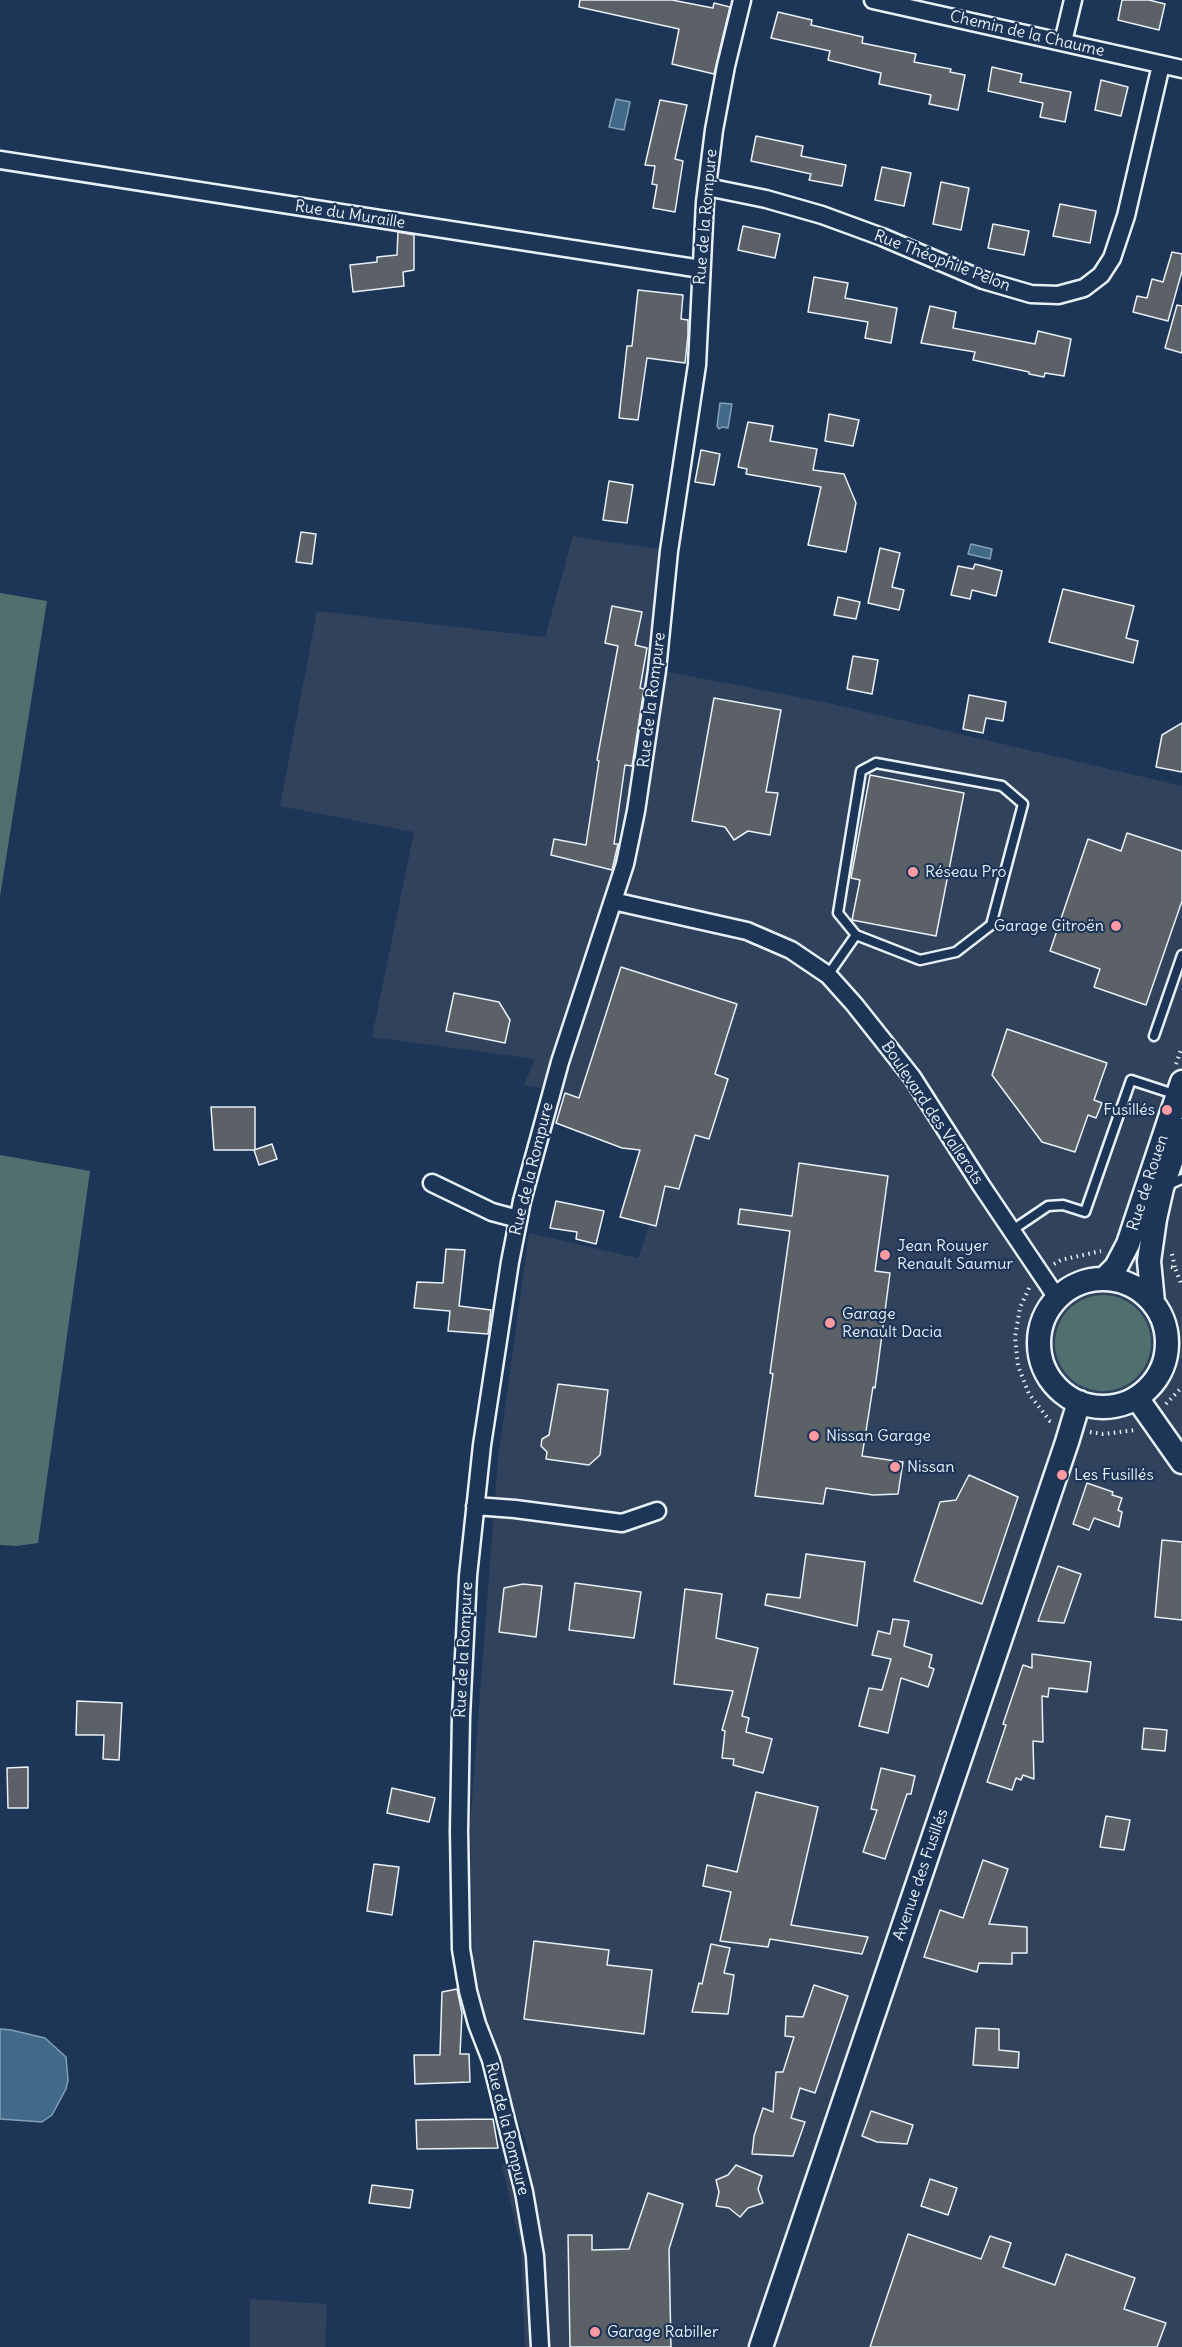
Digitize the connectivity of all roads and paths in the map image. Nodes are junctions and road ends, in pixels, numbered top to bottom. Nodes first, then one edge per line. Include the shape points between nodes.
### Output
1 (742, 0) edge
2 (873, 0) edge
3 (1073, 0) edge
4 (1063, 42) junction
5 (1161, 64) junction
6 (1181, 65) edge
7 (0, 160) edge
8 (707, 187) junction
9 (701, 269) junction
10 (613, 901) junction
11 (856, 935) junction
12 (1182, 955) edge
13 (828, 975) junction
14 (1154, 1036) dead end
15 (1180, 1092) edge
16 (1182, 1130) edge
17 (432, 1183) dead end
18 (1172, 1183) edge
19 (518, 1219) junction
20 (1011, 1231) junction
21 (1105, 1249) dead end
22 (1041, 1275) junction
23 (1104, 1279) junction
24 (1057, 1298) junction
25 (1153, 1302) junction
26 (1182, 1387) edge
27 (1137, 1398) junction
28 (1078, 1402) junction
29 (1152, 1419) junction
30 (1071, 1428) junction
31 (1182, 1462) edge
32 (475, 1506) junction
33 (657, 1511) dead end
34 (540, 2347) edge
35 (761, 2347) edge

1 - 8 street, Rue de la Rompure via 714,130
2 - 4 street, Chemin de la Chaume
3 - 4 street
4 - 5 street, Chemin de la Chaume
5 - 6 street, Chemin de la Chaume
5 - 8 street, Rue Théophile Pelon via 1126,216 1112,258 1101,275 1084,288 1058,295 1031,294 983,280 822,215
7 - 9 street, Rue du Muraille
8 - 9 street, Rue de la Rompure
9 - 10 street, Rue de la Rompure via 697,364 669,551 657,670 626,864
10 - 13 street, Boulevard des Vallerots via 747,931 791,950
10 - 19 street, Rue de la Rompure via 560,1062
11 - 11 lane via 920,960 956,952 983,931 991,924 1023,804 1002,786 876,763 861,771 838,913
11 - 13 lane
12 - 14 lane
13 - 20 street, Boulevard des Vallerots via 912,1077
15 - 20 lane via 1131,1080 1085,1212 1063,1205 1048,1206
15 - 23 main road, Rue de Rouen via 1128,1244 1116,1267
16 - 18 main road, Rue de Rouen
17 - 19 street via 492,1212
18 - 25 main road, Rue de Rouen via 1150,1252
19 - 32 street, Rue de la Rompure via 494,1358
20 - 22 street, Boulevard des Vallerots
21 - 22 path via 1061,1260
22 - 24 street, Boulevard des Vallerots
22 - 30 path via 1020,1308 1015,1337 1018,1366 1029,1394 1050,1421
23 - 24 main road via 1071,1287
23 - 25 main road via 1139,1289
24 - 28 main road via 1047,1312 1039,1347 1051,1380
25 - 27 main road via 1166,1327 1168,1347 1153,1384
26 - 29 path
27 - 28 main road via 1118,1406
27 - 29 main road
28 - 30 main road, Avenue des Fusillés
29 - 30 path via 1132,1432 1094,1433
29 - 31 main road
30 - 35 main road, Avenue des Fusillés
32 - 33 street via 622,1523
32 - 34 street, Rue de la Rompure via 461,1716 461,1949 468,1991 491,2060 524,2192 535,2256

